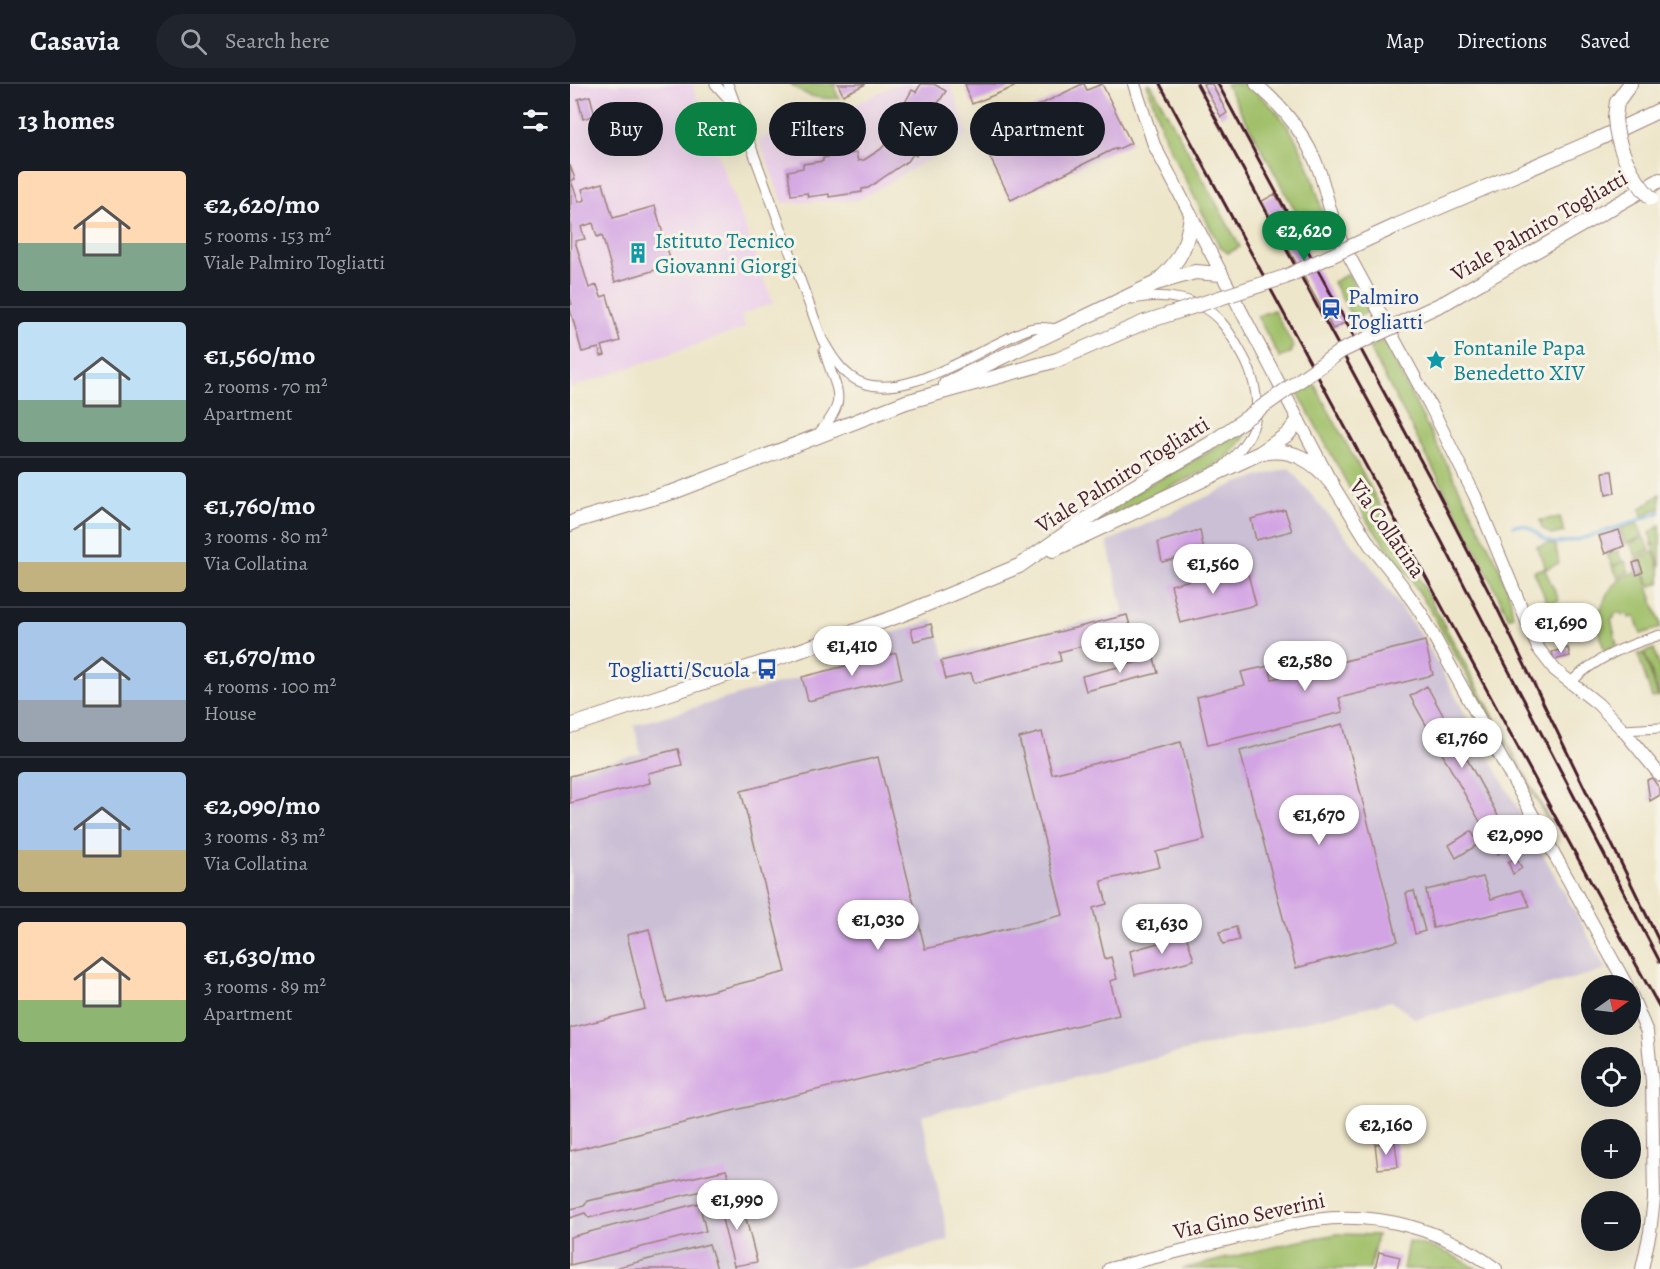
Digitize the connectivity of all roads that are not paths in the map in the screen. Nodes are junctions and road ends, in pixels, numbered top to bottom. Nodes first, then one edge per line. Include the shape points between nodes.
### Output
1 (715, 84) edge
2 (728, 84) edge
3 (1134, 84) edge
4 (1256, 84) edge
5 (1630, 84) edge
6 (732, 102) edge
7 (735, 102) edge
8 (1660, 110) edge
9 (755, 156) edge
10 (1660, 180) edge
11 (1656, 201) edge
12 (1191, 216) junction
13 (1221, 274) junction
14 (1156, 283) junction
15 (1114, 304) junction
16 (1062, 329) junction
17 (822, 339) junction
18 (906, 402) junction
19 (1298, 421) junction
20 (814, 438) junction
21 (1260, 453) junction
22 (1214, 475) junction
23 (1332, 484) junction
24 (573, 522) edge
25 (1018, 566) junction
26 (1660, 635) edge
27 (1571, 682) junction
28 (570, 726) edge
29 (1660, 728) edge
30 (1623, 730) junction
31 (1660, 776) edge
32 (1621, 975) edge
33 (1641, 1018) edge
34 (1109, 1269) edge
35 (1496, 1269) edge
36 (1642, 1269) edge

1 - 6 street
2 - 7 street
3 - 12 street, Via Collatina via 1152,139
4 - 27 street via 1306,140 1339,238 1475,496 1534,641 1548,663
5 - 11 main road, bridge via 1617,102 1617,136 1641,186
8 - 18 main road, Viale Palmiro Togliatti, bridge via 1284,277 1145,322 1057,360
9 - 17 street
10 - 25 main road, Viale Palmiro Togliatti, bridge via 1446,302 1341,351 1210,444 1130,489
12 - 13 street, Via Collatina
12 - 14 main road via 1183,251
13 - 14 main road via 1194,272
13 - 19 street, Via Collatina
14 - 15 main road
15 - 16 main road
15 - 22 street via 1152,296 1196,304 1220,320 1238,347 1252,376 1256,416 1242,447
16 - 17 street via 1027,329 924,377 886,386 851,377 834,360
16 - 18 main road
17 - 20 street via 839,399 834,414
18 - 20 main road, Viale Palmiro Togliatti
19 - 21 main road via 1288,434
19 - 23 street, Via Collatina
20 - 24 main road, Viale Palmiro Togliatti via 676,491
21 - 22 main road
21 - 23 main road via 1282,452 1304,458 1320,468
22 - 25 main road
23 - 32 street, Via Collatina via 1370,545 1421,613
25 - 28 main road, Viale Palmiro Togliatti via 837,638
26 - 27 street via 1603,658
27 - 30 street
29 - 30 street
30 - 31 street
33 - 36 street via 1647,1032 1652,1081 1654,1199
34 - 35 street, Via Gino Severini via 1302,1222 1342,1218 1390,1222 1429,1232

